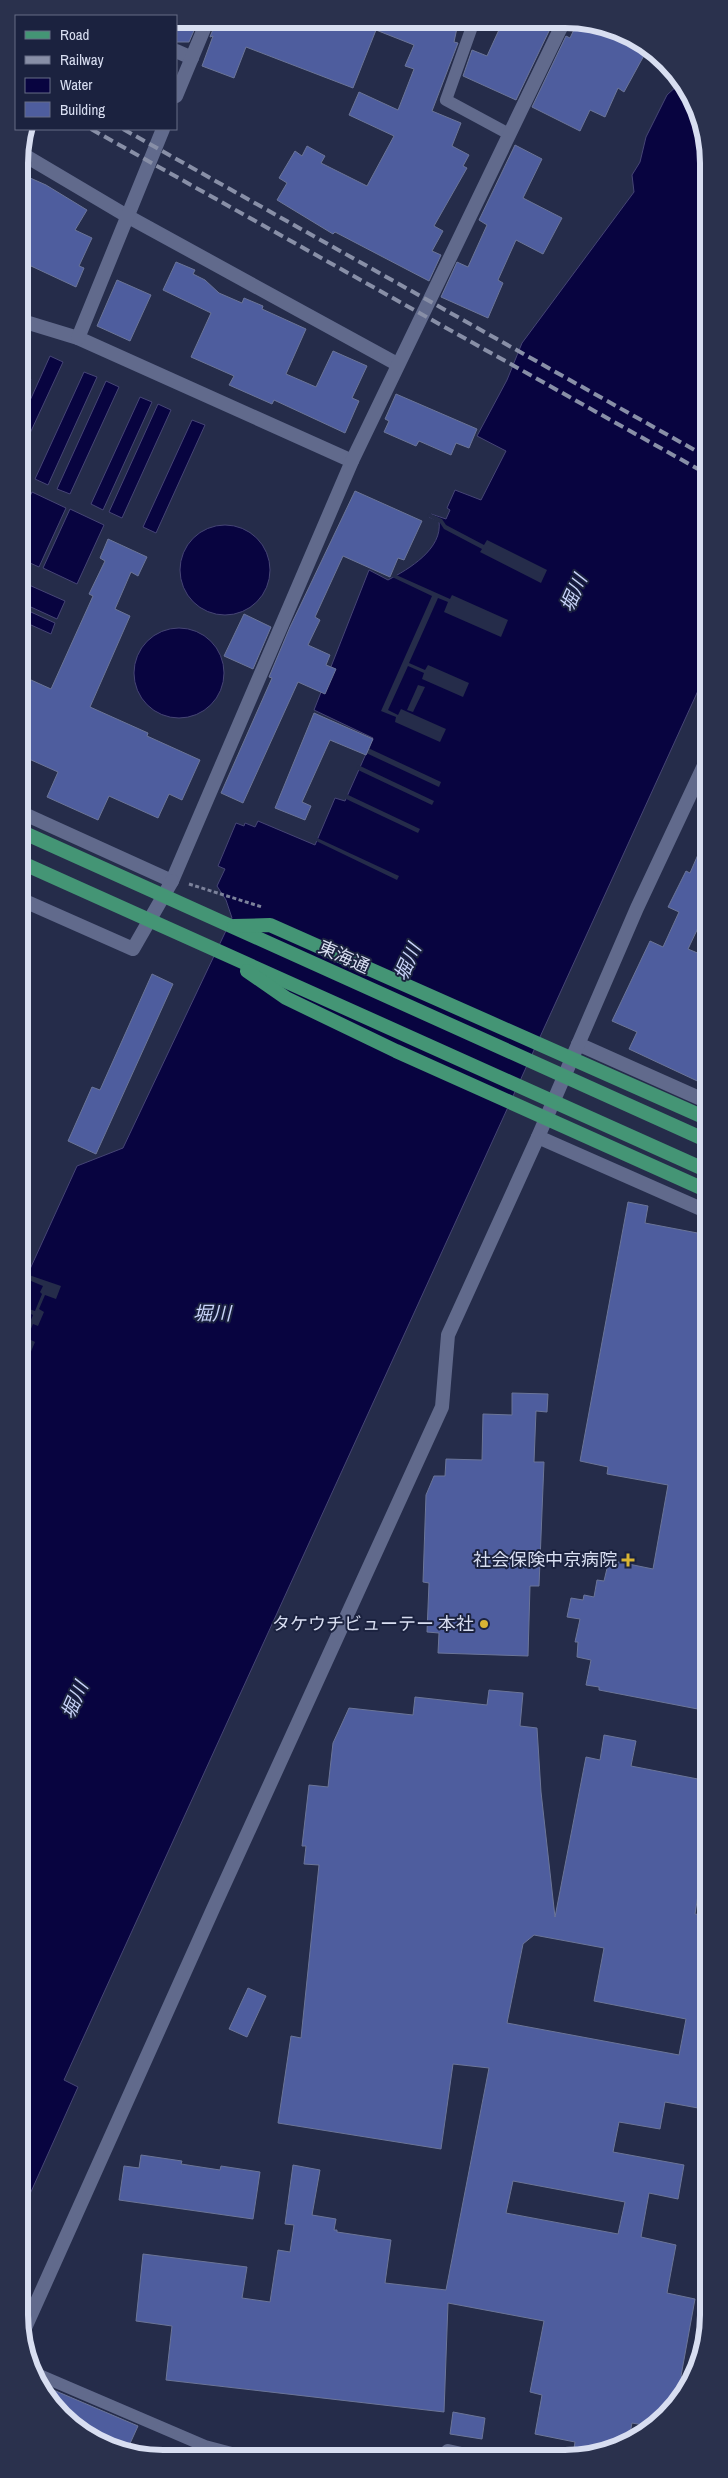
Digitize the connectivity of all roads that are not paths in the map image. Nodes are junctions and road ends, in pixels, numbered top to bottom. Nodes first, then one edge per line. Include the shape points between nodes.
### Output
1 (204, 28) edge
2 (472, 28) edge
3 (561, 28) edge
4 (178, 52) edge
5 (192, 58) junction
6 (178, 91) edge
7 (163, 130) edge
8 (509, 134) junction
9 (28, 157) edge
10 (127, 216) junction
11 (28, 323) edge
12 (78, 338) junction
13 (397, 364) junction
14 (352, 461) junction
15 (700, 774) edge
16 (28, 816) edge
17 (28, 836) edge
18 (28, 866) edge
19 (172, 881) junction
20 (28, 903) edge
21 (231, 926) junction
22 (215, 949) junction
23 (578, 1044) junction
24 (700, 1098) edge
25 (700, 1115) edge
26 (538, 1137) junction
27 (700, 1137) edge
28 (700, 1167) edge
29 (700, 1187) edge
30 (700, 1208) edge
31 (28, 2325) edge
32 (43, 2376) edge
33 (221, 2450) edge

1 - 5 street
2 - 8 lane via 446,100
3 - 8 street
4 - 5 street
5 - 6 street
7 - 10 street
8 - 13 street
9 - 10 street
10 - 12 street
10 - 13 street
11 - 12 street
12 - 14 street
13 - 14 street
14 - 19 street
15 - 23 street
16 - 19 street
17 - 21 main road, 東海通
18 - 22 main road
19 - 20 street via 133,949
21 - 25 main road via 270,925
21 - 27 main road, 東海通
22 - 28 main road
22 - 29 main road via 286,998
23 - 24 street
23 - 26 street
26 - 30 street
26 - 31 street via 448,1336 442,1407
32 - 33 lane via 205,2446

